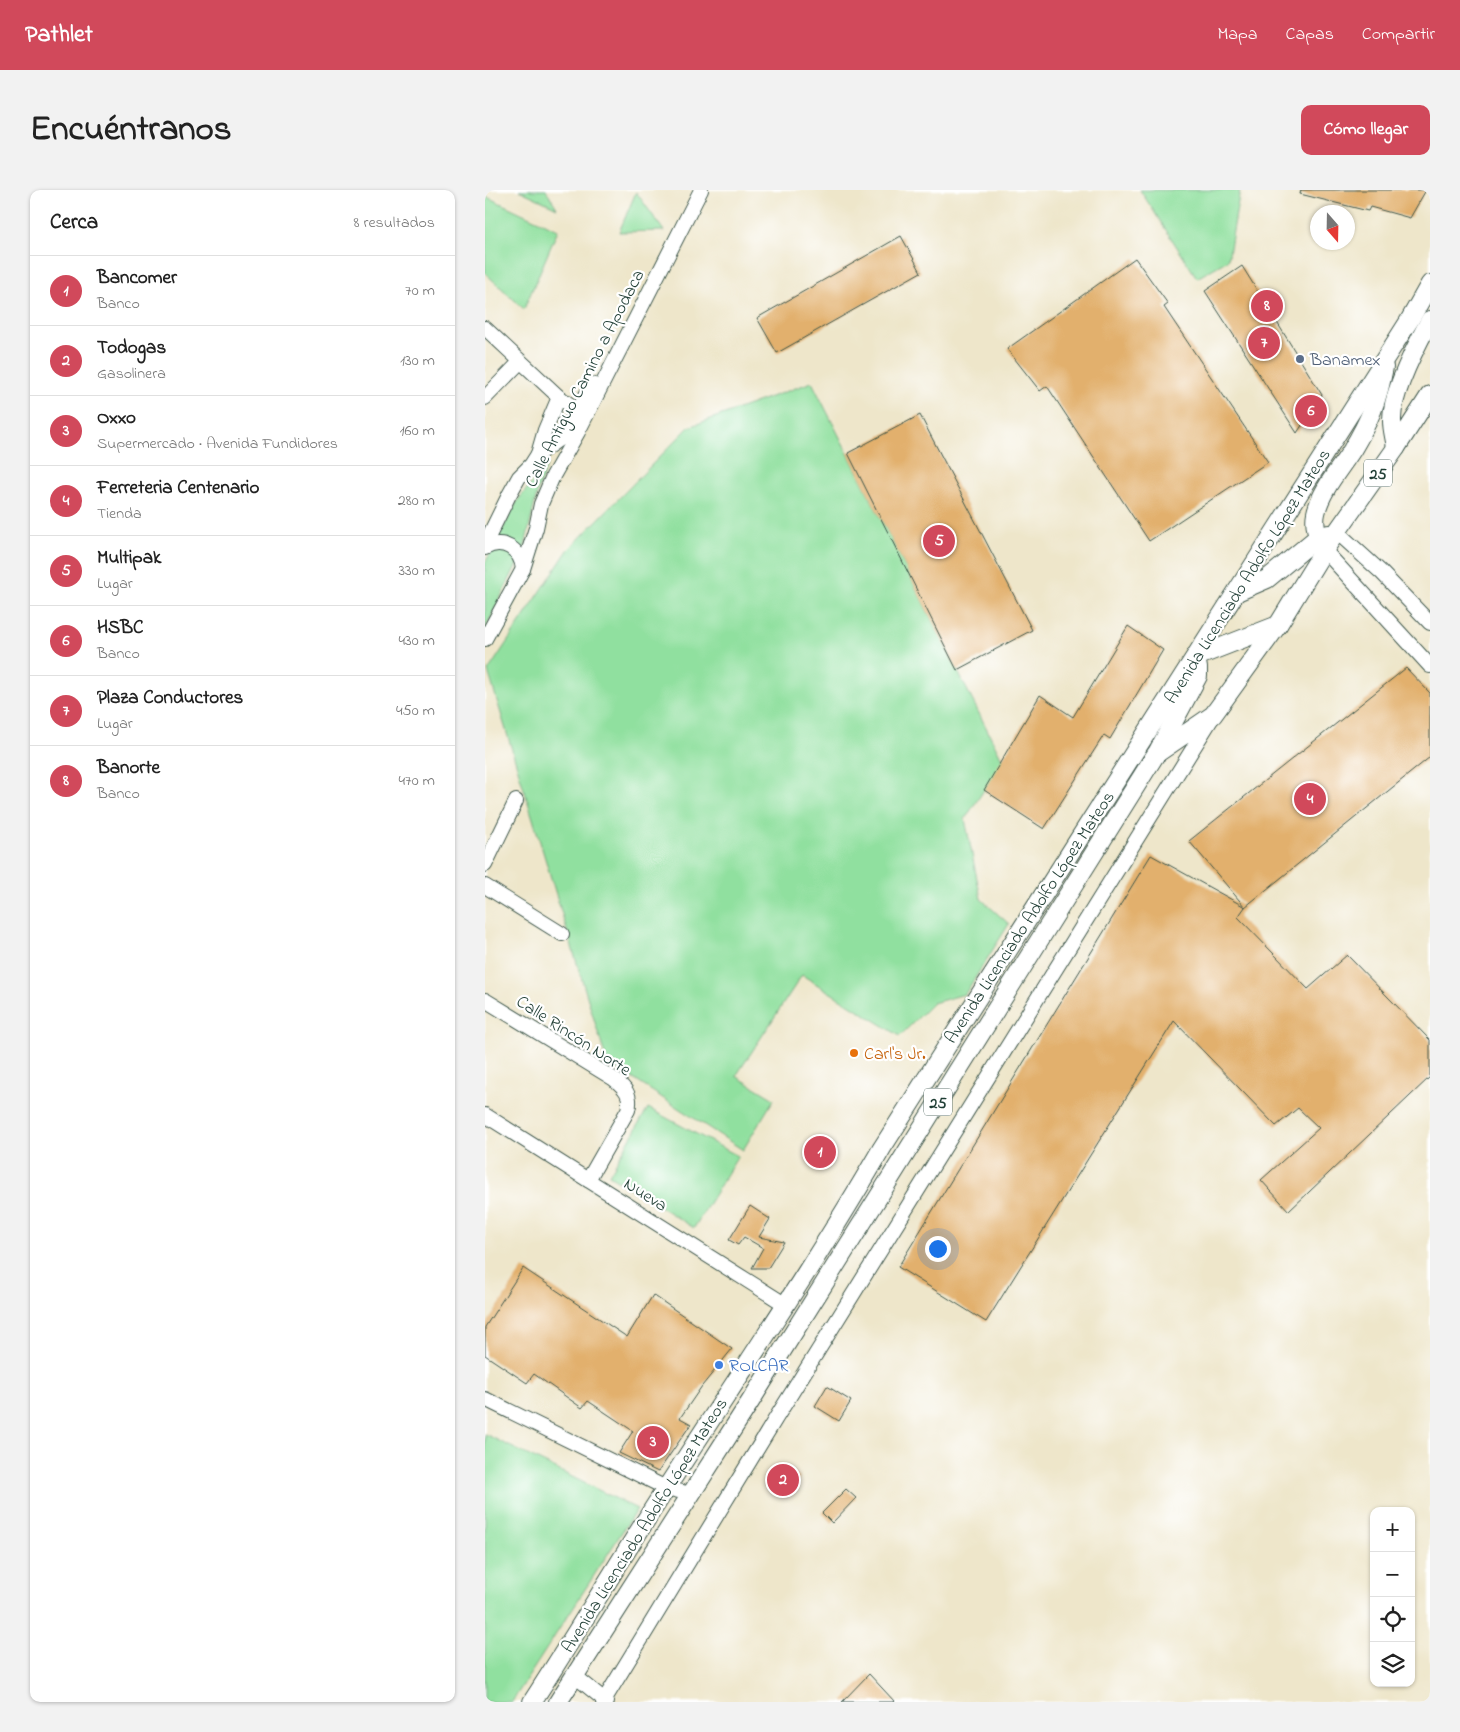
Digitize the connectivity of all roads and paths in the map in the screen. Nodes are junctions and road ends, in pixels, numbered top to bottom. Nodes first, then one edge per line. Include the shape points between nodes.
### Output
1 (691, 190) edge
2 (701, 190) edge
3 (1430, 284) edge
4 (1430, 320) edge
5 (485, 328) edge
6 (1386, 356) junction
7 (520, 362) junction
8 (1430, 395) edge
9 (559, 397) junction
10 (485, 398) edge
11 (579, 415) junction
12 (1396, 448) junction
13 (538, 454) junction
14 (1337, 532) junction
15 (1321, 543) junction
16 (485, 546) edge
17 (523, 569) junction
18 (1237, 592) junction
19 (1430, 623) edge
20 (1277, 625) junction
21 (485, 640) edge
22 (1196, 657) junction
23 (1430, 666) edge
24 (1213, 715) junction
25 (1156, 754) junction
26 (516, 802) dead end
27 (485, 865) edge
28 (485, 886) edge
29 (562, 934) dead end
30 (485, 1000) edge
31 (485, 1115) edge
32 (588, 1180) junction
33 (786, 1305) junction
34 (485, 1399) edge
35 (666, 1488) junction
36 (691, 1494) junction
37 (575, 1676) junction
38 (605, 1701) edge
39 (532, 1702) edge
40 (558, 1702) edge

1 - 11 street, Calle Antiguo Camino a Apodaca
2 - 11 street, Calle Antiguo Camino a Apodaca
3 - 6 main road, Avenida Licenciado Adolfo López Mateos / 25
4 - 12 main road via 1412,353 1395,401 1392,420
5 - 7 street
6 - 15 main road via 1373,411 1319,504 1315,522
6 - 18 main road, Avenida Licenciado Adolfo López Mateos / 25
7 - 9 street
7 - 10 street
8 - 12 main road, 25
9 - 11 street
9 - 13 street
11 - 13 street, Calle Antiguo Camino a Apodaca via 559,438
11 - 17 street, Calle Antiguo Camino a Apodaca via 541,504
12 - 14 main road, 25
13 - 16 street, Calle Antiguo Camino a Apodaca via 509,494
14 - 15 main road
14 - 19 street
15 - 18 main road via 1267,579
15 - 20 main road, Avenida Licenciado Adolfo López Mateos / 25
15 - 23 street
16 - 17 street via 509,546 519,555
17 - 21 street, Calle Antiguo Camino a Apodaca
18 - 22 main road, Avenida Licenciado Adolfo López Mateos / 25
20 - 22 main road
20 - 24 main road, Avenida Licenciado Adolfo López Mateos / 25
22 - 25 main road via 1198,676
22 - 33 main road, Avenida Licenciado Adolfo López Mateos / 25 via 882,1148
24 - 25 main road, Avenida Licenciado Adolfo López Mateos / 25
24 - 38 street
25 - 36 main road, Avenida Licenciado Adolfo López Mateos / 25
26 - 27 street
28 - 29 street
30 - 32 street, Calle Rincón Norte via 618,1083 627,1092 628,1110
31 - 32 street, Nueva
32 - 33 street, Nueva
33 - 35 main road, Avenida Licenciado Adolfo López Mateos / 25
34 - 35 street
35 - 36 street
35 - 39 main road, Avenida Licenciado Adolfo López Mateos / 25
36 - 37 main road, Avenida Licenciado Adolfo López Mateos / 25
37 - 38 street
37 - 40 main road, Avenida Licenciado Adolfo López Mateos / 25

